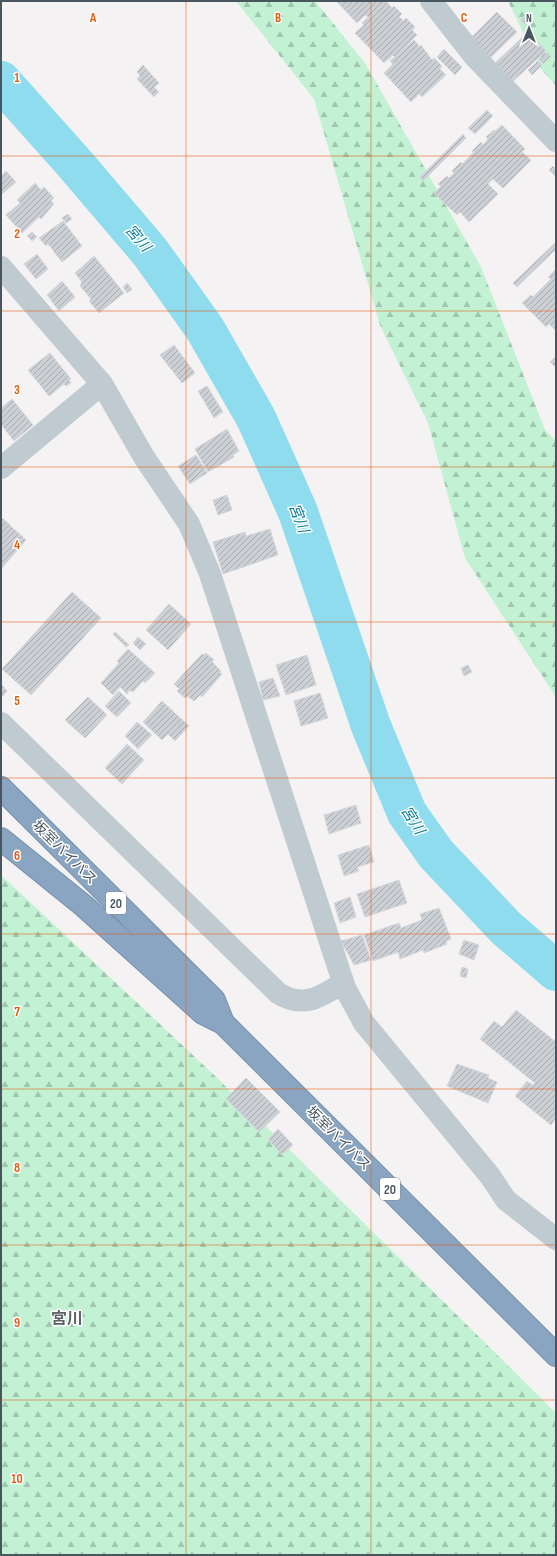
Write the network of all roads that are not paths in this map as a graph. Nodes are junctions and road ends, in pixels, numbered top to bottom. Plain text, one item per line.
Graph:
1 (431, 1) edge
2 (556, 141) edge
3 (1, 267) edge
4 (102, 384) junction
5 (1, 468) edge
6 (1, 723) edge
7 (1, 788) edge
8 (1, 839) edge
9 (343, 983) junction
10 (223, 1022) junction
11 (556, 1239) edge
12 (556, 1356) edge

1 - 2 street
3 - 4 street
4 - 5 street
4 - 9 street
6 - 9 street
7 - 10 highway, 坂室バイパス / 20
8 - 10 highway, 坂室バイパス / 20
9 - 11 street
10 - 12 highway, 坂室バイパス / 20

